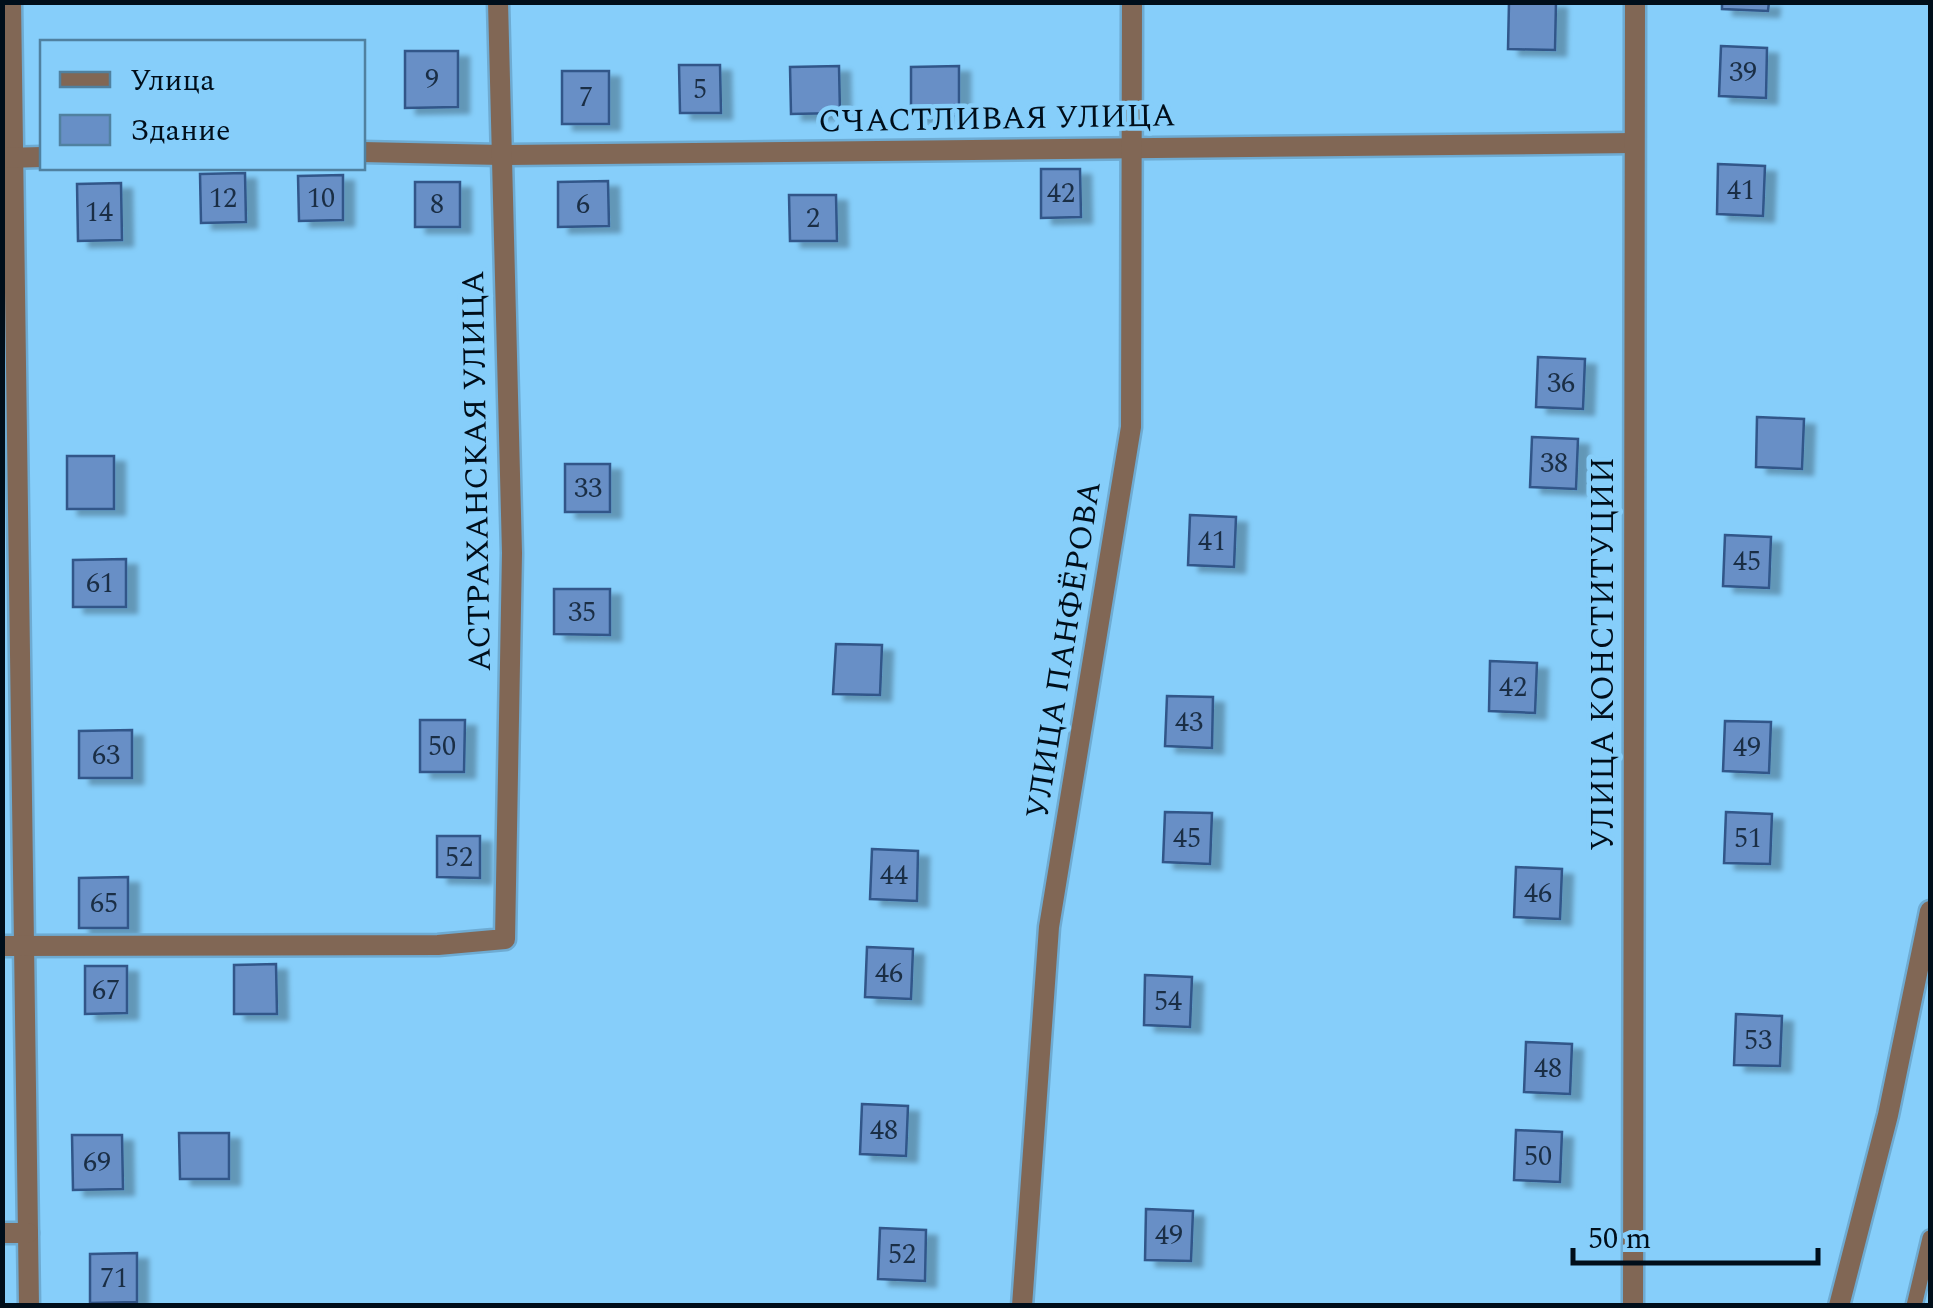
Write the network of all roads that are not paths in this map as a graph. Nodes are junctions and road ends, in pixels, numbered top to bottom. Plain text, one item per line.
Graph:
1 (11, 2) edge
2 (498, 2) edge
3 (1132, 2) edge
4 (1635, 2) edge
5 (1633, 143) junction
6 (1134, 148) junction
7 (365, 152) edge
8 (501, 154) junction
9 (40, 157) edge
10 (8, 158) edge
11 (10, 588) edge
12 (1930, 911) edge
13 (12, 946) edge
14 (28, 1233) junction
15 (2, 1234) edge
16 (1930, 1238) edge
17 (29, 1306) edge
18 (1022, 1306) edge
19 (1633, 1306) edge
20 (1839, 1306) edge
21 (1914, 1306) edge

1 - 10 street
2 - 8 street, АСТРАХАНСКАЯ УЛИЦА
3 - 6 street, УЛИЦА ПАНФЁРОВА
4 - 5 street, УЛИЦА КОНСТИТУЦИИ
5 - 6 street, СЧАСТЛИВАЯ УЛИЦА
5 - 19 street, УЛИЦА КОНСТИТУЦИИ
6 - 8 street, СЧАСТЛИВАЯ УЛИЦА
6 - 18 street, УЛИЦА ПАНФЁРОВА
7 - 8 street, СЧАСТЛИВАЯ УЛИЦА
8 - 13 street, АСТРАХАНСКАЯ УЛИЦА
9 - 10 street
10 - 11 street
11 - 13 street
12 - 20 street
13 - 14 street
14 - 15 street
14 - 17 street
16 - 21 lane

